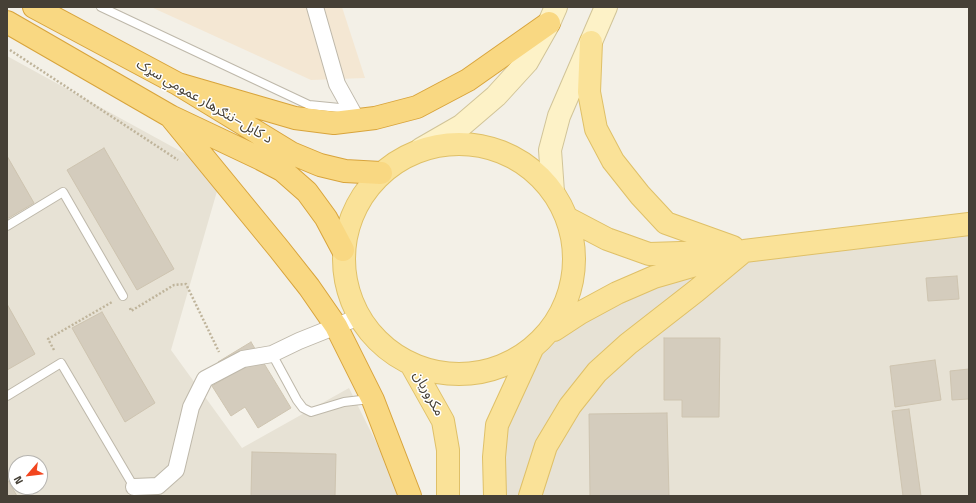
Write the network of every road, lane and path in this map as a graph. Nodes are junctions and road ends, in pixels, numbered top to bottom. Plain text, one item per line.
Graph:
1 (34, 7) edge
2 (101, 7) edge
3 (315, 7) edge
4 (606, 7) edge
5 (553, 15) edge
6 (7, 22) edge
7 (591, 42) junction
8 (8, 49) edge
9 (178, 84) junction
10 (353, 115) junction
11 (170, 116) junction
12 (421, 149) junction
13 (179, 161) dead end
14 (381, 173) junction
15 (553, 192) junction
16 (567, 218) junction
17 (969, 224) edge
18 (7, 226) edge
19 (343, 250) junction
20 (744, 251) junction
21 (123, 296) junction
22 (359, 317) junction
23 (336, 326) junction
24 (539, 342) junction
25 (272, 354) junction
26 (61, 363) junction
27 (411, 364) junction
28 (226, 367) junction
29 (7, 396) edge
30 (374, 400) junction
31 (134, 487) joint
32 (410, 496) edge
33 (448, 496) edge
34 (495, 496) edge
35 (530, 496) edge

1 - 9 highway, د کابل–ننګرهار عمومي سړک
2 - 10 lane
3 - 10 street
4 - 7 main road
5 - 10 highway
5 - 12 main road
6 - 11 highway, د کابل–ننګرهار عمومي سړک
7 - 15 main road
7 - 20 main road
8 - 13 path
9 - 10 highway
9 - 14 highway, د کابل–ننګرهار عمومي سړک
11 - 19 highway, د کابل–ننګرهار عمومي سړک
11 - 23 highway
12 - 14 main road
12 - 15 main road
14 - 19 main road
15 - 16 main road
16 - 20 main road
16 - 24 main road
17 - 20 main road
18 - 21 lane
19 - 22 main road
20 - 24 main road
20 - 35 main road
21 - 26 path
21 - 28 path
22 - 23 street
22 - 27 main road
23 - 25 street
23 - 30 highway
24 - 27 main road
24 - 34 main road
25 - 28 street
25 - 30 lane
26 - 29 lane
26 - 31 lane
27 - 33 main road, مکروریان
28 - 31 street
30 - 32 highway

